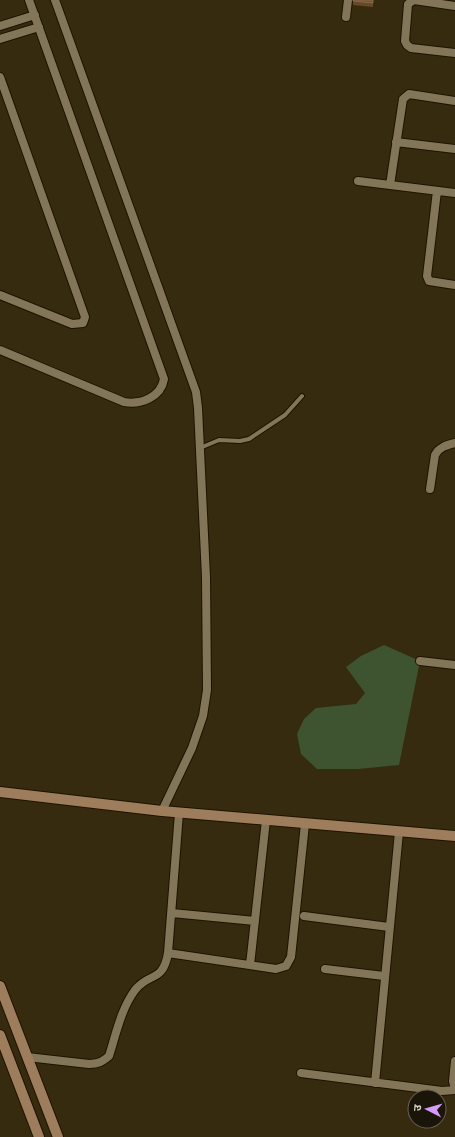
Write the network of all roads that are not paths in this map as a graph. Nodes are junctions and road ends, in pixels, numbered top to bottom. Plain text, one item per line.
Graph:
1 (29, 0) edge
2 (55, 0) edge
3 (348, 0) edge
4 (455, 6) edge
5 (35, 16) junction
6 (346, 17) dead end
7 (0, 26) edge
8 (39, 27) junction
9 (0, 39) edge
10 (455, 53) edge
11 (0, 77) edge
12 (455, 101) edge
13 (396, 142) junction
14 (455, 149) edge
15 (358, 181) dead end
16 (390, 185) junction
17 (437, 191) junction
18 (455, 193) edge
19 (455, 285) edge
20 (0, 295) edge
21 (0, 350) edge
22 (302, 396) dead end
23 (455, 443) edge
24 (200, 448) junction
25 (430, 489) dead end
26 (420, 661) dead end
27 (455, 665) edge
28 (0, 792) edge
29 (162, 811) junction
30 (179, 812) junction
31 (266, 820) junction
32 (305, 824) junction
33 (399, 832) junction
34 (455, 836) edge
35 (172, 912) junction
36 (304, 916) dead end
37 (255, 922) junction
38 (389, 927) junction
39 (168, 953) junction
40 (250, 965) junction
41 (325, 969) dead end
42 (384, 976) junction
43 (0, 986) edge
44 (0, 1035) edge
45 (27, 1057) junction
46 (455, 1061) edge
47 (301, 1073) dead end
48 (375, 1083) junction
49 (455, 1089) edge
50 (39, 1137) edge
51 (58, 1137) edge

1 - 5 street
2 - 24 street
3 - 6 street
4 - 10 street
5 - 7 street
5 - 8 street
8 - 9 street
8 - 21 street
11 - 20 street
12 - 13 street
13 - 14 street
13 - 16 street
15 - 16 street
16 - 17 street
17 - 18 street
17 - 19 street
22 - 24 lane
23 - 25 street
24 - 29 street
26 - 27 street
28 - 29 street
29 - 30 street
30 - 31 street
30 - 35 street
31 - 32 street
31 - 37 street
32 - 33 street
32 - 40 street
33 - 34 street
33 - 38 street
35 - 37 street
35 - 39 street
36 - 38 street
37 - 40 street
38 - 42 street
39 - 40 street
39 - 45 street
41 - 42 street
42 - 48 street
43 - 45 street
44 - 50 street
45 - 51 street
46 - 49 street
47 - 48 street
48 - 49 street

